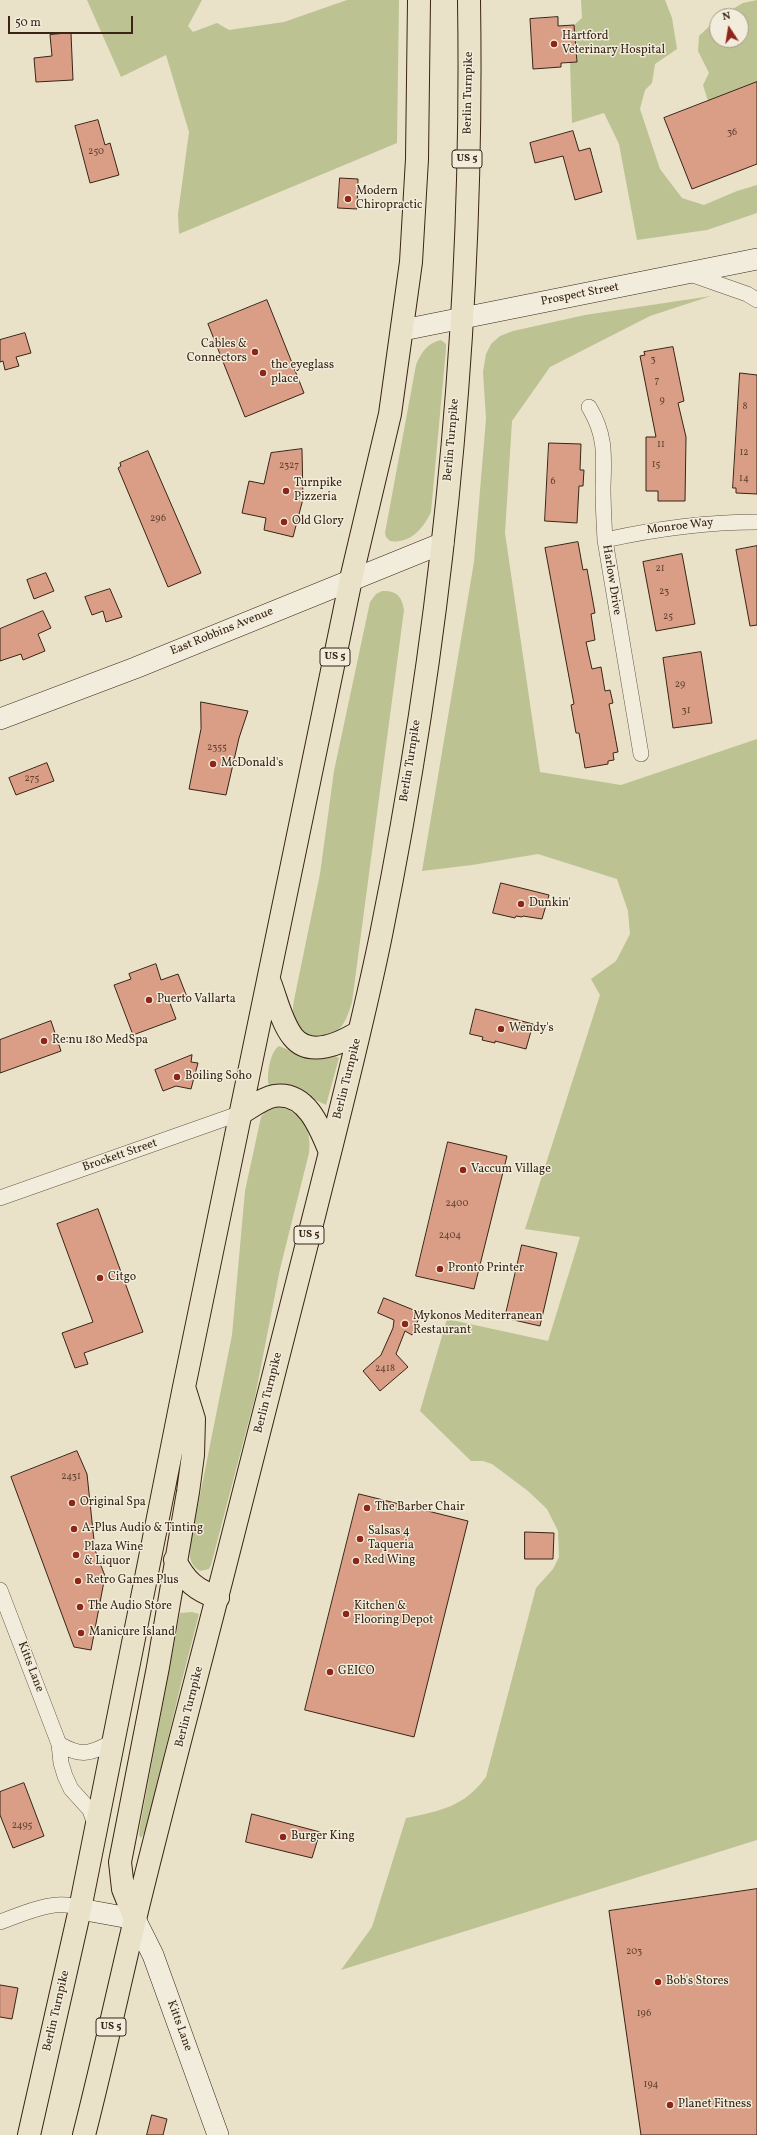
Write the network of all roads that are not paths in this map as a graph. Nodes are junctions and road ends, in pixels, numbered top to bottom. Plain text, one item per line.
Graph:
1 (419, 0) edge
2 (469, 0) edge
3 (757, 258) edge
4 (686, 273) junction
5 (757, 300) edge
6 (460, 319) junction
7 (403, 330) junction
8 (589, 407) dead end
9 (757, 522) edge
10 (605, 540) junction
11 (443, 543) junction
12 (351, 579) junction
13 (0, 719) edge
14 (641, 754) dead end
15 (269, 980) junction
16 (359, 1032) junction
17 (241, 1113) junction
18 (330, 1152) junction
19 (0, 1198) edge
20 (184, 1387) junction
21 (175, 1560) junction
22 (0, 1590) edge
23 (218, 1598) junction
24 (112, 1742) junction
25 (59, 1744) junction
26 (96, 1828) junction
27 (80, 1909) junction
28 (135, 1919) junction
29 (0, 1922) edge
30 (29, 2135) edge
31 (84, 2135) edge
32 (218, 2135) edge

1 - 7 highway, Berlin Turnpike / US 5
2 - 6 highway, Berlin Turnpike / US 5
3 - 4 main road, Prospect Street
4 - 5 street
4 - 6 main road, Prospect Street
6 - 7 main road, Prospect Street
6 - 11 highway, Berlin Turnpike / US 5
7 - 12 highway, Berlin Turnpike / US 5
8 - 10 street, Harlow Drive
9 - 10 street, Monroe Way
10 - 14 street, Harlow Drive
11 - 12 main road, East Robbins Avenue
11 - 16 highway, Berlin Turnpike / US 5
12 - 13 main road, East Robbins Avenue
12 - 15 highway, Berlin Turnpike / US 5
15 - 16 highway
15 - 17 highway, Berlin Turnpike / US 5
16 - 18 highway, Berlin Turnpike / US 5
17 - 18 highway
17 - 19 street, Brockett Street
17 - 20 highway, Berlin Turnpike / US 5
18 - 23 highway, Berlin Turnpike / US 5
20 - 21 highway
20 - 24 highway, Berlin Turnpike / US 5
21 - 23 highway
21 - 28 highway
22 - 25 street, Kitts Lane
23 - 28 highway, Berlin Turnpike / US 5
24 - 25 street
24 - 26 highway, Berlin Turnpike / US 5
25 - 26 street, Kitts Lane
26 - 27 highway, Berlin Turnpike / US 5
27 - 28 main road
27 - 29 street
27 - 30 highway, Berlin Turnpike / US 5
28 - 31 highway, Berlin Turnpike / US 5
28 - 32 main road, Kitts Lane

